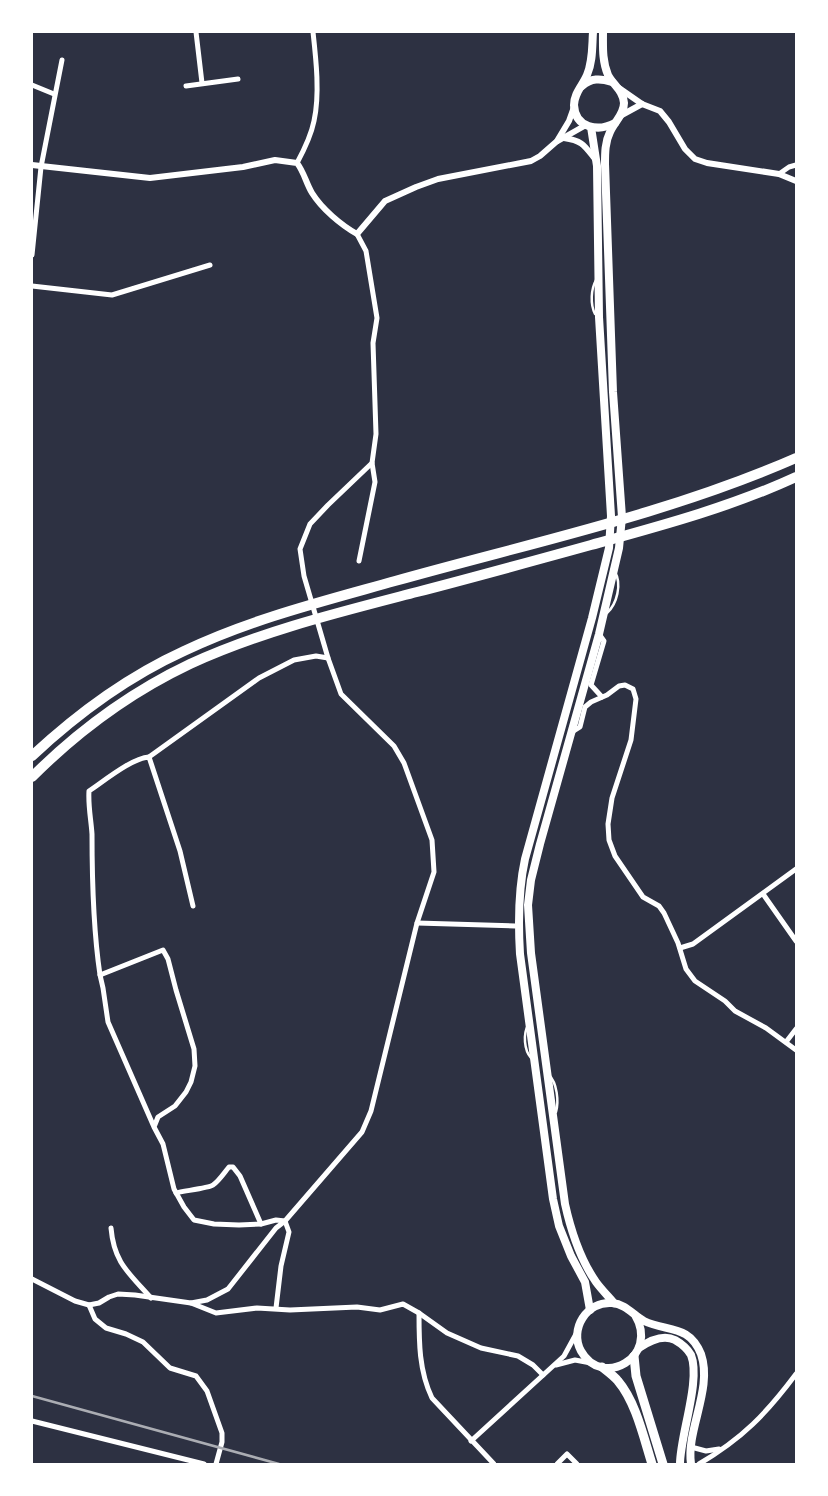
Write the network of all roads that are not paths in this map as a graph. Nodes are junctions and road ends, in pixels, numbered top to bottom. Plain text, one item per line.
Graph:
1 (196, 32) edge
2 (313, 32) edge
3 (593, 32) edge
4 (603, 32) edge
5 (62, 60) dead end
6 (238, 79) dead end
7 (202, 83) junction
8 (613, 83) junction
9 (32, 85) edge
10 (186, 86) dead end
11 (580, 88) junction
12 (54, 94) junction
13 (642, 104) junction
14 (574, 106) junction
15 (618, 119) junction
16 (589, 126) junction
17 (564, 138) junction
18 (556, 142) junction
19 (596, 160) junction
20 (297, 163) junction
21 (32, 165) edge
22 (796, 165) edge
23 (41, 167) junction
24 (779, 174) junction
25 (796, 181) edge
26 (357, 234) junction
27 (32, 241) edge
28 (32, 256) edge
29 (210, 265) dead end
30 (32, 286) edge
31 (796, 458) edge
32 (372, 463) junction
33 (796, 477) edge
34 (359, 561) dead end
35 (599, 634) junction
36 (328, 657) junction
37 (602, 697) junction
38 (571, 733) junction
39 (32, 756) edge
40 (149, 757) junction
41 (32, 777) edge
42 (796, 869) edge
43 (763, 894) junction
44 (193, 906) dead end
45 (417, 923) junction
46 (514, 926) dead end
47 (796, 941) edge
48 (680, 948) junction
49 (100, 975) junction
50 (796, 1029) edge
51 (786, 1042) junction
52 (796, 1049) edge
53 (154, 1127) junction
54 (176, 1193) junction
55 (285, 1222) junction
56 (261, 1224) junction
57 (111, 1228) dead end
58 (32, 1279) edge
59 (151, 1298) junction
60 (191, 1303) junction
61 (614, 1303) junction
62 (89, 1305) junction
63 (276, 1308) junction
64 (590, 1310) junction
65 (419, 1312) junction
66 (635, 1315) junction
67 (577, 1331) junction
68 (637, 1352) junction
69 (597, 1365) junction
70 (553, 1366) junction
71 (796, 1374) edge
72 (544, 1375) junction
73 (32, 1421) edge
74 (471, 1441) junction
75 (726, 1447) junction
76 (690, 1451) junction
77 (680, 1461) edge
78 (204, 1465) edge
79 (216, 1465) edge
80 (494, 1465) edge
81 (557, 1465) edge
82 (577, 1465) edge
83 (652, 1465) edge
84 (663, 1465) edge
85 (691, 1465) edge
86 (699, 1465) edge

1 - 7 street
2 - 20 street
3 - 11 main road
4 - 8 main road
5 - 12 street
6 - 7 street
7 - 10 street
8 - 11 main road
8 - 13 street
8 - 15 main road
9 - 12 street
11 - 14 main road
12 - 23 street
13 - 15 street
13 - 24 street
14 - 16 main road
14 - 18 street
15 - 16 main road
15 - 35 main road
16 - 17 street
16 - 19 main road
17 - 18 street
17 - 19 street
18 - 26 street
19 - 64 main road
20 - 23 street
20 - 26 street
21 - 23 street
22 - 24 street
23 - 27 street
24 - 25 street
26 - 32 street
27 - 28 street
29 - 30 street
31 - 39 highway
32 - 34 street
32 - 36 street
33 - 41 highway
35 - 37 street
35 - 38 main road
36 - 40 street
36 - 45 street
37 - 38 street
37 - 48 street
38 - 61 main road
40 - 44 street
40 - 49 street
42 - 43 street
43 - 47 street
43 - 48 street
45 - 46 street
45 - 55 street
48 - 51 street
49 - 53 street
49 - 53 street
50 - 51 street
51 - 52 street
53 - 54 street
54 - 56 street
54 - 56 street
55 - 56 street
55 - 60 street
55 - 63 street
57 - 59 street
58 - 62 street
59 - 60 street
59 - 62 street
60 - 63 street
61 - 64 main road
61 - 66 main road
62 - 79 street
63 - 65 street
64 - 67 main road
65 - 72 street
65 - 74 street
66 - 68 main road
66 - 76 main road
67 - 69 main road
67 - 70 street
68 - 69 main road
68 - 77 main road
68 - 84 highway
69 - 70 street
69 - 83 highway
70 - 72 street
71 - 75 street
72 - 74 street
73 - 78 street
74 - 80 street
75 - 76 street
75 - 86 street
76 - 77 main road
76 - 85 main road
81 - 82 street

